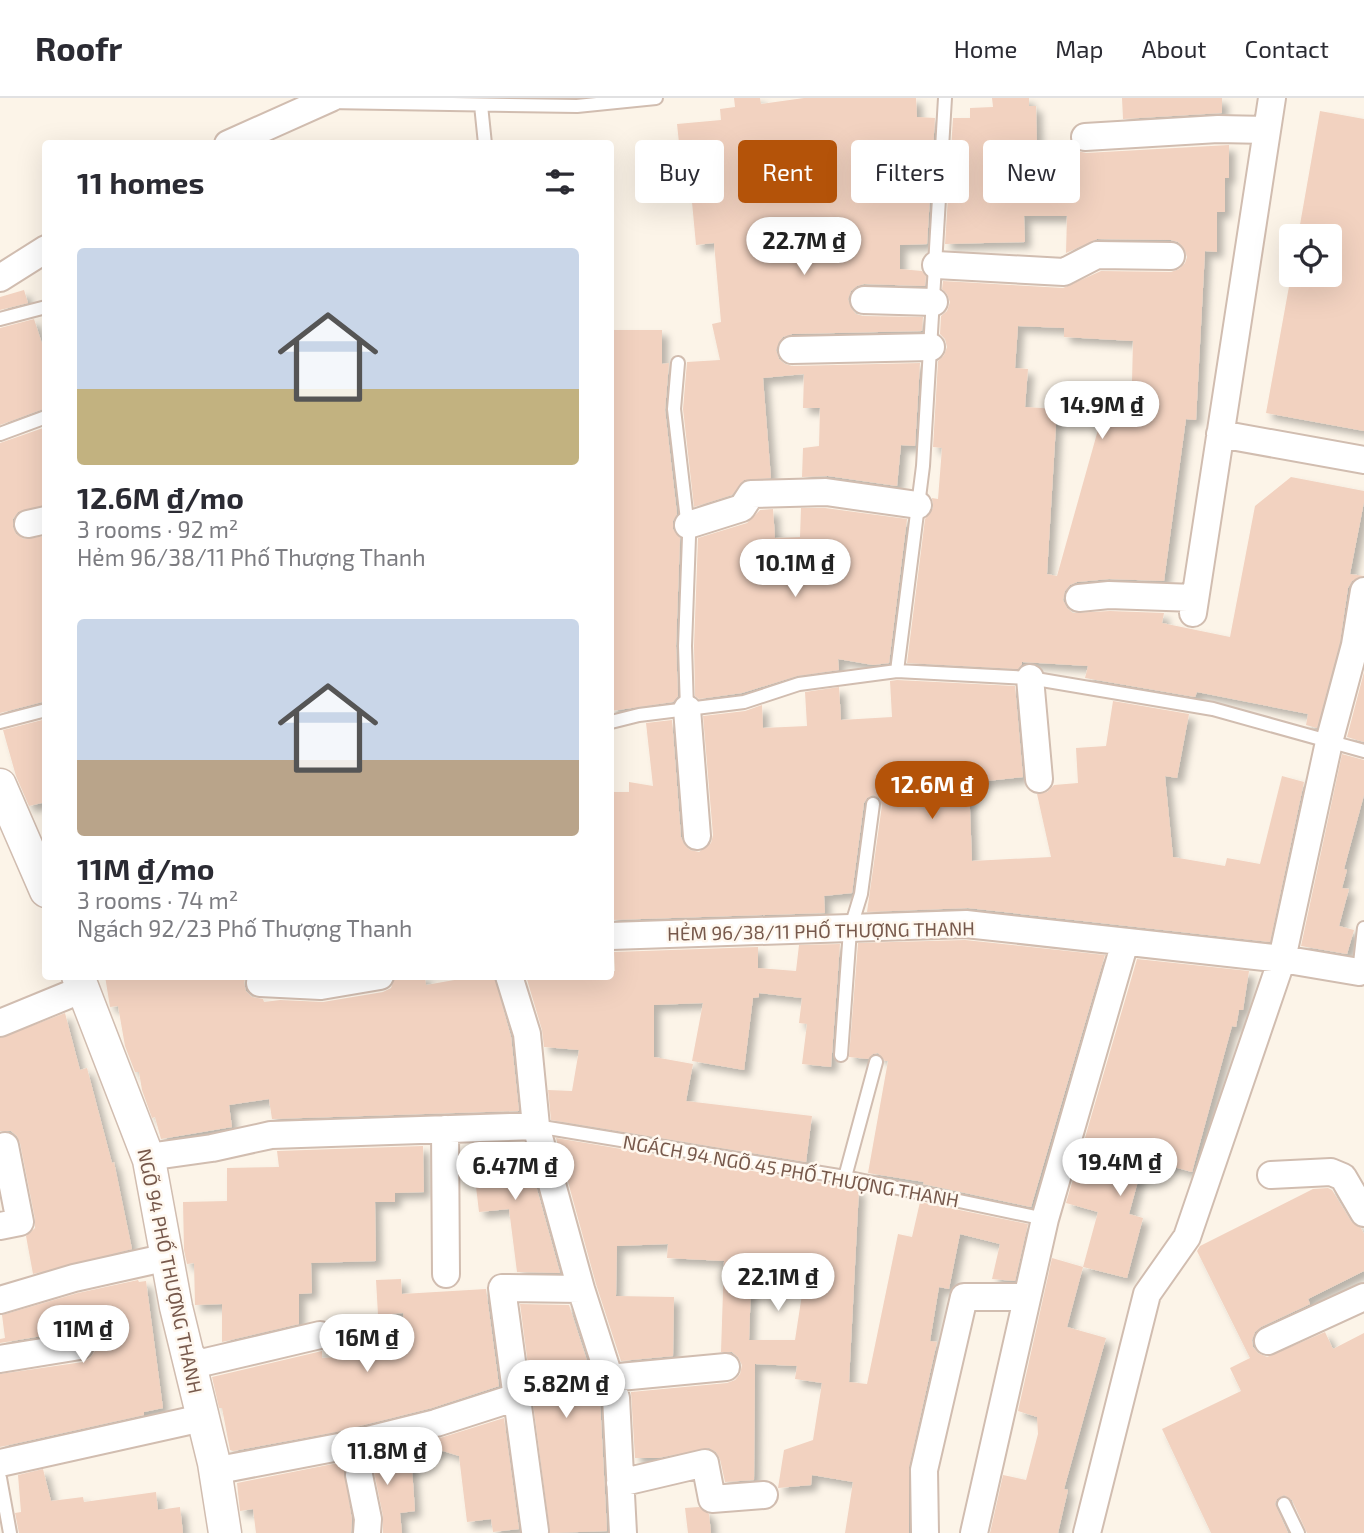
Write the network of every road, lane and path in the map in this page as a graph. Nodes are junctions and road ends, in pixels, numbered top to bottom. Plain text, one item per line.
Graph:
1 (656, 98) edge
2 (945, 98) edge
3 (1272, 98) edge
4 (326, 100) edge
5 (481, 105) junction
6 (1267, 130) junction
7 (1085, 137) dead end
8 (243, 140) edge
9 (485, 140) edge
10 (42, 252) edge
11 (1171, 256) dead end
12 (936, 265) junction
13 (0, 278) edge
14 (864, 300) dead end
15 (934, 302) junction
16 (42, 308) edge
17 (0, 319) edge
18 (931, 347) junction
19 (792, 350) dead end
20 (678, 363) dead end
21 (42, 418) edge
22 (0, 434) edge
23 (1220, 434) junction
24 (1364, 460) edge
25 (918, 505) junction
26 (688, 525) junction
27 (1364, 591) edge
28 (1079, 598) dead end
29 (897, 671) junction
30 (1030, 678) junction
31 (687, 709) junction
32 (42, 711) edge
33 (614, 721) edge
34 (0, 722) edge
35 (1329, 742) junction
36 (1364, 751) edge
37 (1039, 779) dead end
38 (0, 785) edge
39 (873, 804) dead end
40 (697, 836) dead end
41 (42, 880) edge
42 (1364, 929) edge
43 (850, 930) junction
44 (614, 936) edge
45 (1125, 942) junction
46 (1283, 959) junction
47 (1362, 977) edge
48 (356, 980) edge
49 (510, 980) edge
50 (81, 983) edge
51 (261, 983) dead end
52 (0, 1023) edge
53 (841, 1055) dead end
54 (876, 1062) dead end
55 (536, 1126) junction
56 (445, 1129) junction
57 (5, 1146) dead end
58 (149, 1160) junction
59 (1271, 1175) dead end
60 (845, 1177) junction
61 (1364, 1213) edge
62 (1045, 1219) junction
63 (0, 1226) edge
64 (168, 1257) junction
65 (446, 1274) dead end
66 (581, 1289) junction
67 (1026, 1297) junction
68 (1364, 1297) edge
69 (0, 1300) edge
70 (320, 1335) dead end
71 (1268, 1341) dead end
72 (80, 1346) dead end
73 (186, 1352) junction
74 (0, 1359) edge
75 (726, 1367) dead end
76 (609, 1378) junction
77 (517, 1397) junction
78 (202, 1418) junction
79 (0, 1463) edge
80 (214, 1463) junction
81 (359, 1475) dead end
82 (0, 1478) edge
83 (620, 1483) junction
84 (764, 1495) dead end
85 (1283, 1504) dead end
86 (535, 1531) dead end
87 (10, 1533) edge
88 (225, 1533) edge
89 (367, 1533) edge
90 (624, 1533) edge
91 (925, 1533) edge
92 (974, 1533) edge
93 (1087, 1533) edge
94 (1298, 1533) edge

1 - 5 lane
2 - 12 lane
3 - 6 street
4 - 5 lane
4 - 8 street
5 - 9 lane
6 - 7 street
6 - 23 street
10 - 13 street
11 - 12 street
12 - 15 lane
14 - 15 street
15 - 18 lane
16 - 17 lane
18 - 19 street
18 - 25 lane
20 - 26 lane
21 - 22 lane
23 - 24 street
23 - 28 street
25 - 26 street
25 - 29 lane
26 - 31 lane
27 - 35 street
29 - 30 lane
29 - 31 lane
30 - 35 lane
30 - 37 street
31 - 33 lane
31 - 40 street
32 - 34 lane
35 - 36 lane
35 - 46 street
38 - 41 street
39 - 43 lane
42 - 47 lane
43 - 44 street, HẺM 96/38/11 PHỐ THƯỢNG THANH
43 - 45 street, HẺM 96/38/11 PHỐ THƯỢNG THANH
43 - 53 lane
45 - 46 street, HẺM 96/38/11 PHỐ THƯỢNG THANH
45 - 62 street
46 - 47 street, HẺM 96/38/11 PHỐ THƯỢNG THANH
46 - 93 street
48 - 51 street
49 - 55 street
50 - 52 street
50 - 58 street, NGÕ 94 PHỐ THƯỢNG THANH
54 - 60 lane
55 - 56 street
55 - 60 lane, NGÁCH 94 NGÕ 45 PHỐ THƯỢNG THANH
55 - 66 street
56 - 58 street
56 - 65 street
57 - 63 street
58 - 64 street, NGÕ 94 PHỐ THƯỢNG THANH
59 - 61 street
60 - 62 lane, NGÁCH 94 NGÕ 45 PHỐ THƯỢNG THANH
62 - 67 street
64 - 69 street
64 - 73 street, NGÕ 94 PHỐ THƯỢNG THANH
66 - 76 street
66 - 77 street
67 - 91 street
67 - 92 street
68 - 71 street
70 - 73 street
72 - 74 street
73 - 78 street, NGÕ 94 PHỐ THƯỢNG THANH
75 - 76 street
76 - 83 street
77 - 80 street
77 - 86 street
78 - 79 street
78 - 80 street, NGÕ 94 PHỐ THƯỢNG THANH
80 - 88 street, NGÕ 94 PHỐ THƯỢNG THANH
81 - 89 street
82 - 87 lane
83 - 84 street
83 - 90 street
85 - 94 lane

